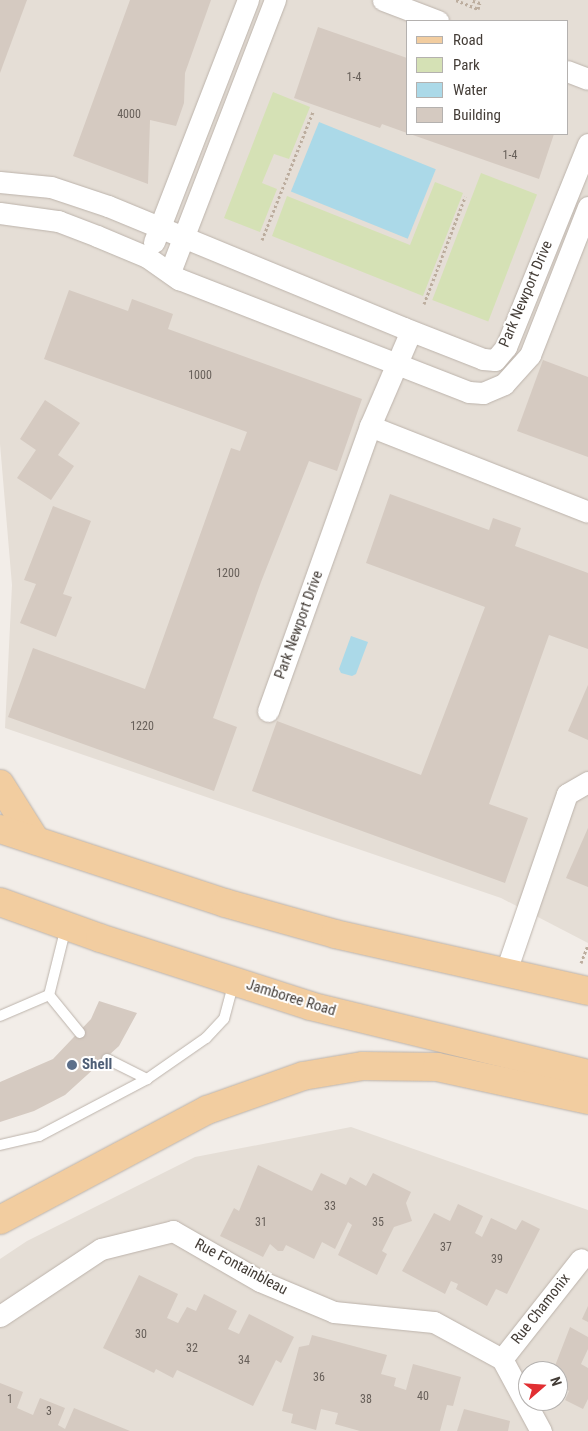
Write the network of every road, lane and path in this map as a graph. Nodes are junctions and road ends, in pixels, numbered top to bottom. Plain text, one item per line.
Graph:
1 (248, 0) edge
2 (275, 0) edge
3 (383, 0) edge
4 (456, 0) edge
5 (470, 0) edge
6 (435, 20) edge
7 (568, 71) edge
8 (588, 79) edge
9 (312, 112) dead end
10 (588, 144) edge
11 (0, 182) edge
12 (465, 196) dead end
13 (588, 207) edge
14 (0, 213) edge
15 (159, 228) junction
16 (184, 239) junction
17 (262, 240) dead end
18 (148, 257) junction
19 (170, 272) junction
20 (424, 304) dead end
21 (411, 331) junction
22 (495, 360) junction
23 (397, 364) junction
24 (504, 384) junction
25 (370, 426) junction
26 (588, 512) edge
27 (268, 710) dead end
28 (588, 782) edge
29 (0, 784) edge
30 (0, 829) edge
31 (36, 841) junction
32 (0, 902) edge
33 (66, 927) junction
34 (506, 971) junction
35 (235, 980) junction
36 (588, 991) edge
37 (49, 995) junction
38 (0, 1016) edge
39 (80, 1033) dead end
40 (107, 1059) dead end
41 (588, 1074) edge
42 (147, 1080) junction
43 (588, 1100) edge
44 (0, 1145) edge
45 (0, 1220) edge
46 (581, 1260) dead end
47 (0, 1316) edge
48 (502, 1359) junction
49 (541, 1431) edge

1 - 15 street
2 - 16 street
3 - 6 street
4 - 5 path
7 - 8 street
9 - 17 path
10 - 22 street, Park Newport Drive
11 - 15 street, Park Newport Drive
12 - 20 path
13 - 24 street, Park Newport Drive
14 - 18 street, Park Newport Drive
15 - 16 street, Park Newport Drive
15 - 18 street
16 - 19 street
16 - 21 street, Park Newport Drive
18 - 19 street, Park Newport Drive
19 - 23 street, Park Newport Drive
21 - 22 street, Park Newport Drive
21 - 23 street, Park Newport Drive
22 - 24 street
23 - 24 street, Park Newport Drive
23 - 25 street, Park Newport Drive
25 - 26 street
25 - 27 street, Park Newport Drive
28 - 34 street
29 - 31 main road
30 - 31 main road
31 - 34 main road
32 - 33 main road, Jamboree Road
33 - 35 main road, Jamboree Road
33 - 37 lane
34 - 36 main road
35 - 41 main road, Jamboree Road
35 - 42 lane
37 - 38 lane
37 - 39 lane
40 - 42 lane
42 - 44 lane
43 - 45 main road
46 - 48 street, Rue Chamonix
47 - 48 street, Rue Fontainbleau
48 - 49 street

